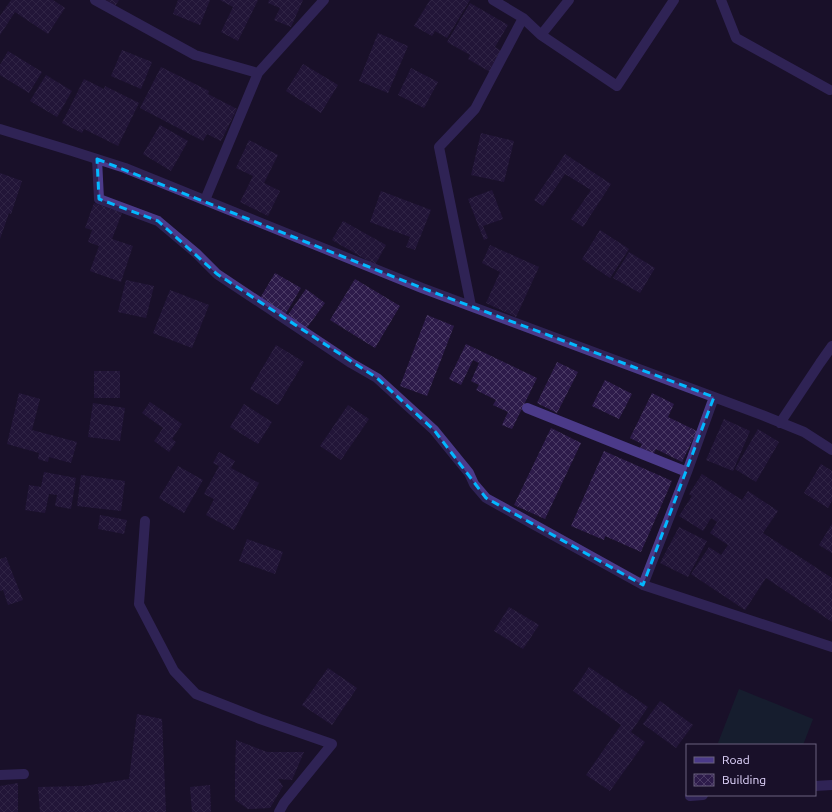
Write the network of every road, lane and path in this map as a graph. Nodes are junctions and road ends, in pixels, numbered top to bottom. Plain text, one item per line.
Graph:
1 (94, 0) edge
2 (324, 0) edge
3 (493, 0) edge
4 (569, 0) edge
5 (674, 0) edge
6 (720, 0) edge
7 (523, 18) junction
8 (540, 35) junction
9 (258, 72) junction
10 (830, 90) dead end
11 (0, 129) edge
12 (97, 159) junction
13 (205, 200) junction
14 (471, 306) junction
15 (832, 346) edge
16 (714, 397) junction
17 (527, 408) dead end
18 (780, 423) junction
19 (832, 450) edge
20 (687, 472) junction
21 (145, 521) dead end
22 (644, 585) junction
23 (832, 647) edge
24 (24, 774) dead end
25 (0, 775) edge
26 (832, 785) edge
27 (816, 786) edge
28 (279, 812) edge

1 - 9 street
2 - 9 street
3 - 7 street
4 - 8 street
5 - 8 street
6 - 10 street
7 - 8 street
7 - 14 street
9 - 13 street
11 - 12 street
12 - 13 street
12 - 22 street
13 - 14 street
14 - 16 street
15 - 18 street
16 - 18 street
16 - 20 street
17 - 20 street
18 - 19 street
20 - 22 street
21 - 28 street
22 - 23 street
24 - 25 street
26 - 27 street

